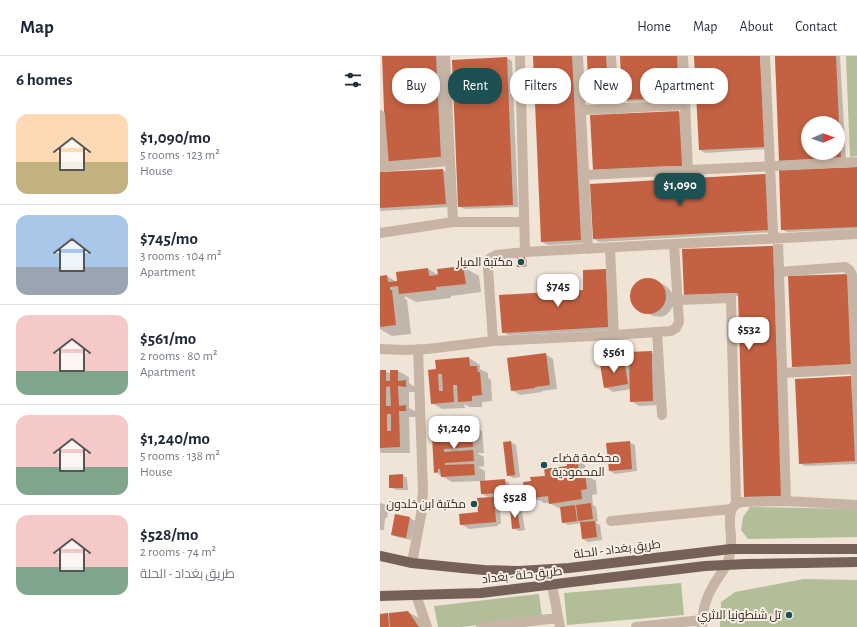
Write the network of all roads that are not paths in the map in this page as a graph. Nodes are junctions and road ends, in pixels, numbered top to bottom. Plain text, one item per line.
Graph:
1 (445, 56) edge
2 (520, 56) edge
3 (578, 56) edge
4 (611, 56) edge
5 (683, 56) edge
6 (765, 56) edge
7 (685, 105) junction
8 (614, 109) junction
9 (581, 110) junction
10 (380, 114) edge
11 (450, 161) junction
12 (857, 162) edge
13 (382, 166) edge
14 (770, 166) junction
15 (688, 170) junction
16 (584, 175) junction
17 (452, 222) junction
18 (524, 222) junction
19 (380, 233) edge
20 (857, 234) edge
21 (778, 239) junction
22 (674, 244) junction
23 (610, 248) junction
24 (588, 249) junction
25 (526, 252) junction
26 (779, 272) junction
27 (678, 300) junction
28 (656, 332) junction
29 (614, 335) junction
30 (493, 341) junction
31 (380, 349) edge
32 (418, 349) junction
33 (856, 369) edge
34 (782, 373) junction
35 (857, 396) edge
36 (662, 415) dead end
37 (786, 501) junction
38 (857, 505) edge
39 (734, 506) junction
40 (612, 521) dead end
41 (731, 549) junction
42 (857, 549) edge
43 (380, 556) edge
44 (857, 562) edge
45 (412, 563) junction
46 (727, 565) junction
47 (552, 585) junction
48 (416, 595) junction
49 (380, 596) edge
50 (559, 624) edge
51 (702, 624) edge
52 (427, 627) edge
53 (481, 627) edge
54 (636, 627) edge

1 - 11 street
2 - 18 street
3 - 9 street
4 - 8 street
5 - 7 street
6 - 14 street
7 - 8 street
7 - 15 street
8 - 9 street
9 - 16 street
10 - 13 street
11 - 13 street
11 - 17 street
12 - 14 street
14 - 15 street
14 - 21 street
15 - 16 street
16 - 24 street
17 - 18 street
17 - 19 street
18 - 25 street
20 - 21 street
21 - 22 street
21 - 26 street
22 - 23 street
22 - 27 street
23 - 24 street
23 - 29 street
24 - 25 street
25 - 30 street
26 - 33 street
26 - 34 street
27 - 28 street
27 - 39 street
28 - 29 street
28 - 36 street
29 - 30 street
30 - 32 street
31 - 32 street
32 - 45 street
33 - 34 street
33 - 35 street
34 - 37 street
37 - 38 street
37 - 39 street
39 - 40 street
39 - 41 street
41 - 42 main road, طريق بغداد - الحلة
41 - 45 main road, طريق بغداد - الحلة
41 - 46 street
43 - 45 main road, طريق بغداد - الحلة
44 - 46 main road, طريق حلة - بغداد
46 - 47 main road, طريق حلة - بغداد
46 - 51 street
47 - 48 main road, طريق حلة - بغداد
47 - 50 street
48 - 49 main road, طريق حلة - بغداد
48 - 52 street
50 - 53 street
51 - 54 street

